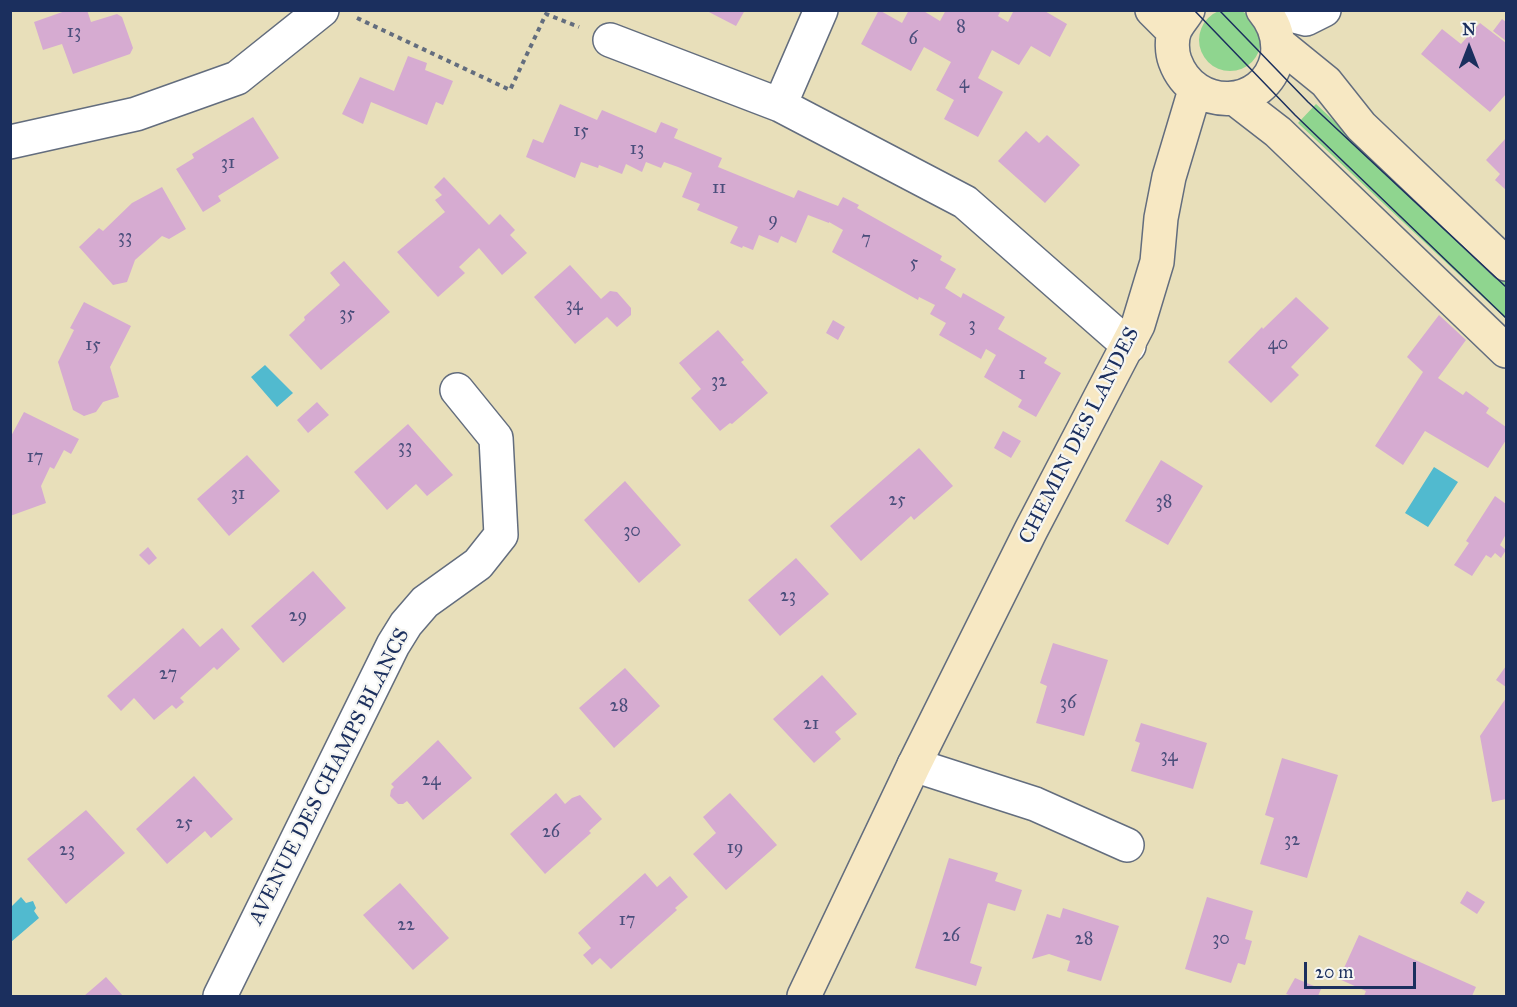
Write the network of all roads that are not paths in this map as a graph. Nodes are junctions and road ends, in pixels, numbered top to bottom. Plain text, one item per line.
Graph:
1 (821, 10) edge
2 (1263, 10) edge
3 (1272, 10) edge
4 (1323, 10) edge
5 (338, 13) edge
6 (1171, 18) edge
7 (610, 40) road end
8 (1278, 43) junction
9 (1195, 90) junction
10 (1234, 99) junction
11 (780, 105) junction
12 (10, 142) edge
13 (1506, 264) edge
14 (1129, 346) junction
15 (1506, 351) edge
16 (457, 390) dead end
17 (914, 765) junction
18 (1127, 845) dead end
19 (220, 996) edge
20 (804, 996) edge

1 - 11 street
2 - 8 street
3 - 4 street
5 - 12 street
6 - 9 street
7 - 11 street
8 - 10 street
8 - 13 street
9 - 10 street
9 - 14 street, CHEMIN DES LANDES
10 - 15 street
11 - 14 street
14 - 17 street, CHEMIN DES LANDES
16 - 19 street, AVENUE DES CHAMPS BLANCS
17 - 18 street
17 - 20 street, CHEMIN DES LANDES

